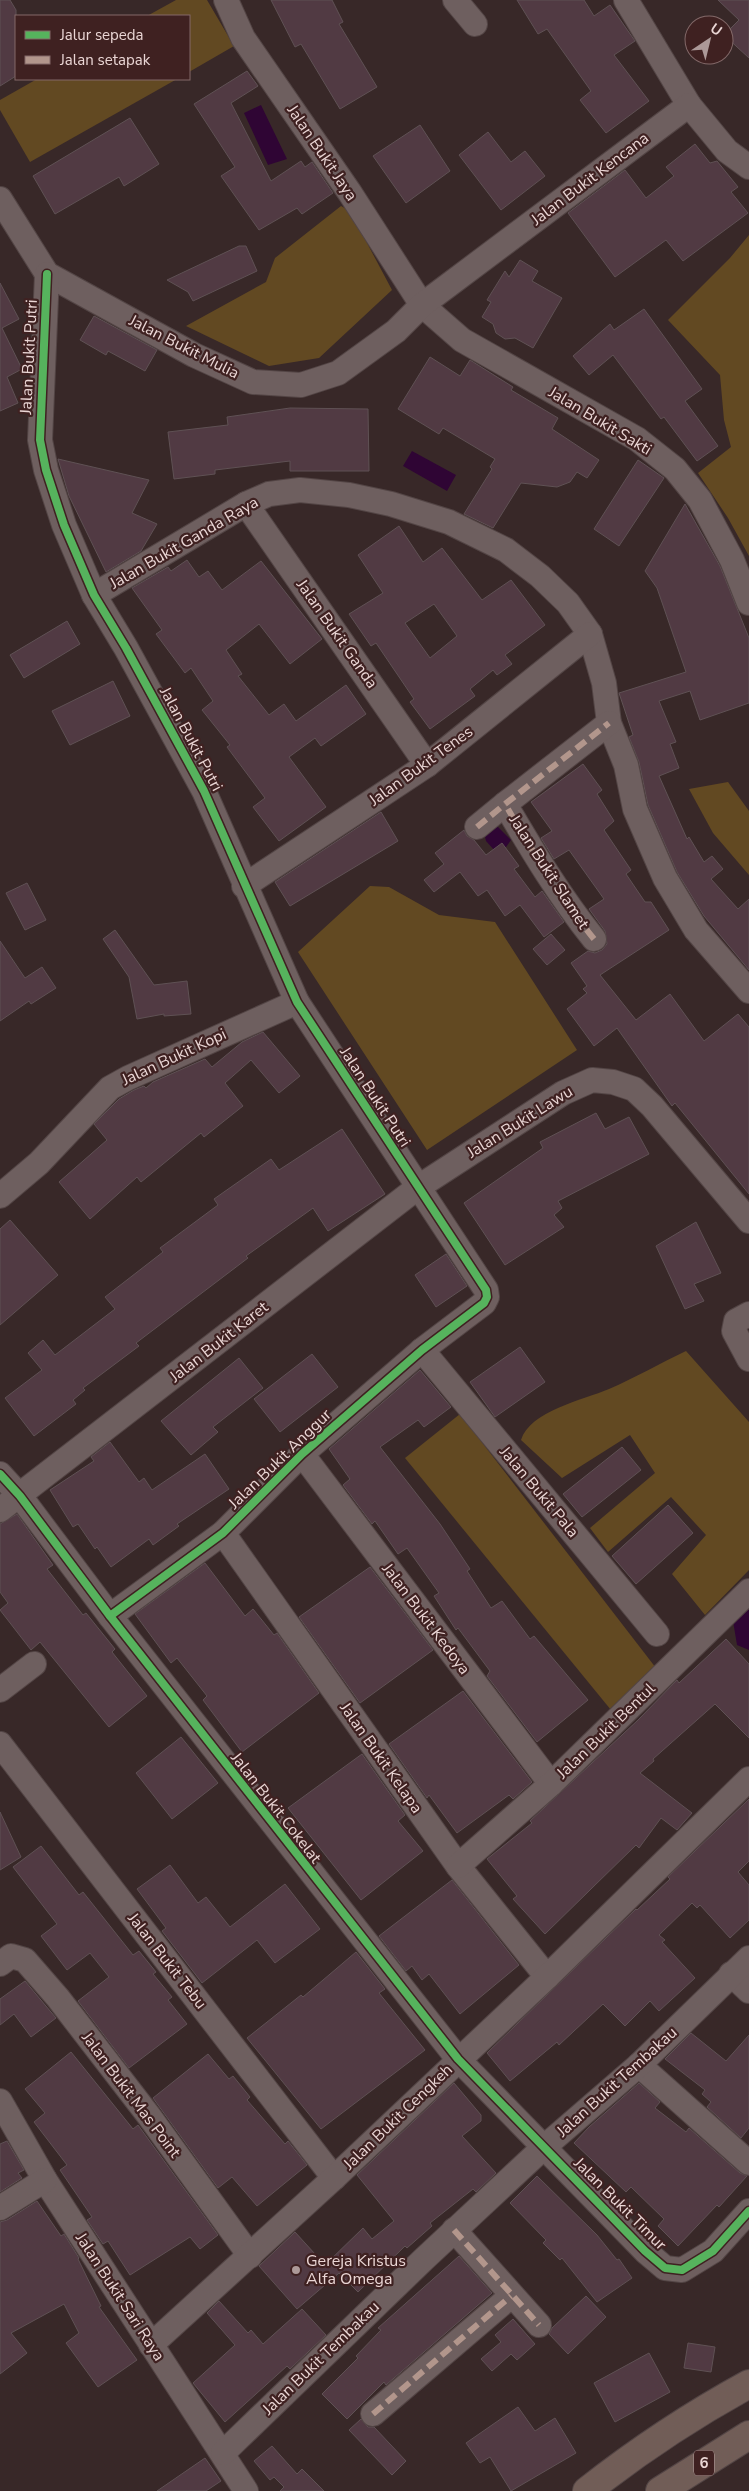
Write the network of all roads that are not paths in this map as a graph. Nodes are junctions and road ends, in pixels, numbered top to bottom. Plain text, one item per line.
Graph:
1 (226, 0) edge
2 (455, 0) edge
3 (626, 0) edge
4 (475, 24) dead end
5 (689, 105) junction
6 (749, 167) edge
7 (0, 199) edge
8 (47, 274) junction
9 (422, 305) junction
10 (246, 504) junction
11 (94, 595) junction
12 (749, 603) edge
13 (590, 634) junction
14 (609, 723) junction
15 (427, 765) junction
16 (505, 804) junction
17 (477, 827) dead end
18 (244, 886) junction
19 (594, 939) dead end
20 (749, 991) edge
21 (297, 1002) junction
22 (417, 1188) junction
23 (0, 1196) edge
24 (749, 1221) edge
25 (487, 1297) joint
26 (749, 1314) edge
27 (422, 1350) junction
28 (749, 1359) edge
29 (302, 1454) junction
30 (0, 1474) edge
31 (20, 1496) junction
32 (0, 1510) edge
33 (223, 1534) junction
34 (749, 1591) edge
35 (110, 1616) junction
36 (657, 1634) dead end
37 (34, 1664) dead end
38 (0, 1690) edge
39 (0, 1744) edge
40 (749, 1779) edge
41 (551, 1784) junction
42 (458, 1866) junction
43 (749, 1958) edge
44 (0, 1964) edge
45 (731, 1974) junction
46 (547, 1977) junction
47 (749, 1991) edge
48 (458, 2059) junction
49 (639, 2065) junction
50 (0, 2101) edge
51 (543, 2148) junction
52 (749, 2163) edge
53 (334, 2178) junction
54 (45, 2180) junction
55 (0, 2208) edge
56 (749, 2211) edge
57 (454, 2230) junction
58 (250, 2256) junction
59 (512, 2296) junction
60 (539, 2325) dead end
61 (151, 2345) junction
62 (749, 2384) edge
63 (373, 2414) dead end
64 (749, 2435) edge
65 (223, 2453) junction
66 (246, 2491) edge
67 (586, 2491) edge
68 (660, 2491) edge

1 - 9 street, Jalan Bukit Jaya
2 - 4 street
3 - 5 street
5 - 6 street
5 - 9 street, Jalan Bukit Kencana
7 - 8 street, Jalan Bukit Mulia
8 - 9 street, Jalan Bukit Mulia
8 - 11 street, Jalan Bukit Putri
9 - 12 street, Jalan Bukit Sakti
10 - 11 street, Jalan Bukit Ganda Raya
10 - 13 street, Jalan Bukit Ganda Raya
10 - 15 street, Jalan Bukit Ganda
11 - 18 street, Jalan Bukit Putri
13 - 14 street, Jalan Bukit Ganda Raya
13 - 15 street, Jalan Bukit Tenes
14 - 16 street, Jalan Bukit Slamet
14 - 20 street, Jalan Bukit Ganda Raya
15 - 18 street, Jalan Bukit Tenes
16 - 17 street, Jalan Bukit Slamet
16 - 19 street, Jalan Bukit Slamet
18 - 21 street, Jalan Bukit Putri
21 - 22 street, Jalan Bukit Putri
21 - 23 street, Jalan Bukit Kopi
22 - 24 street, Jalan Bukit Lawu
22 - 25 street, Jalan Bukit Putri
22 - 31 street, Jalan Bukit Karet
25 - 27 street, Jalan Bukit Anggur
26 - 28 street
27 - 29 street, Jalan Bukit Anggur
27 - 36 street, Jalan Bukit Pala
29 - 33 street, Jalan Bukit Anggur
29 - 41 street, Jalan Bukit Kedoya
30 - 31 street, Jalan Bukit Cokelat
31 - 32 street
31 - 35 street, Jalan Bukit Cokelat
33 - 35 street, Jalan Bukit Anggur
33 - 42 street, Jalan Bukit Kelapa
34 - 41 street, Jalan Bukit Bentul
35 - 48 street, Jalan Bukit Cokelat
37 - 38 street
39 - 53 street, Jalan Bukit Tebu
40 - 46 street, Jalan Bukit Cengkeh
41 - 42 street, Jalan Bukit Bentul
42 - 46 street, Jalan Bukit Kelapa
43 - 45 street, Jalan Bukit Tembakau
44 - 58 street, Jalan Bukit Mas Point
45 - 47 street
45 - 49 street, Jalan Bukit Tembakau
46 - 48 street, Jalan Bukit Cengkeh
48 - 51 street, Jalan Bukit Cokelat
48 - 53 street, Jalan Bukit Cengkeh
49 - 51 street, Jalan Bukit Tembakau
49 - 52 street
50 - 54 street, Jalan Bukit Sari Raya
51 - 56 street, Jalan Bukit Timur
51 - 57 street, Jalan Bukit Tembakau
53 - 58 street, Jalan Bukit Cengkeh
54 - 55 street
54 - 61 street, Jalan Bukit Sari Raya
57 - 59 street
57 - 65 street, Jalan Bukit Tembakau
58 - 61 street, Jalan Bukit Cengkeh
59 - 60 street
59 - 63 street
61 - 65 street, Jalan Bukit Sari Raya
62 - 67 highway
64 - 68 highway, 6
65 - 66 street, Jalan Bukit Sari Raya

